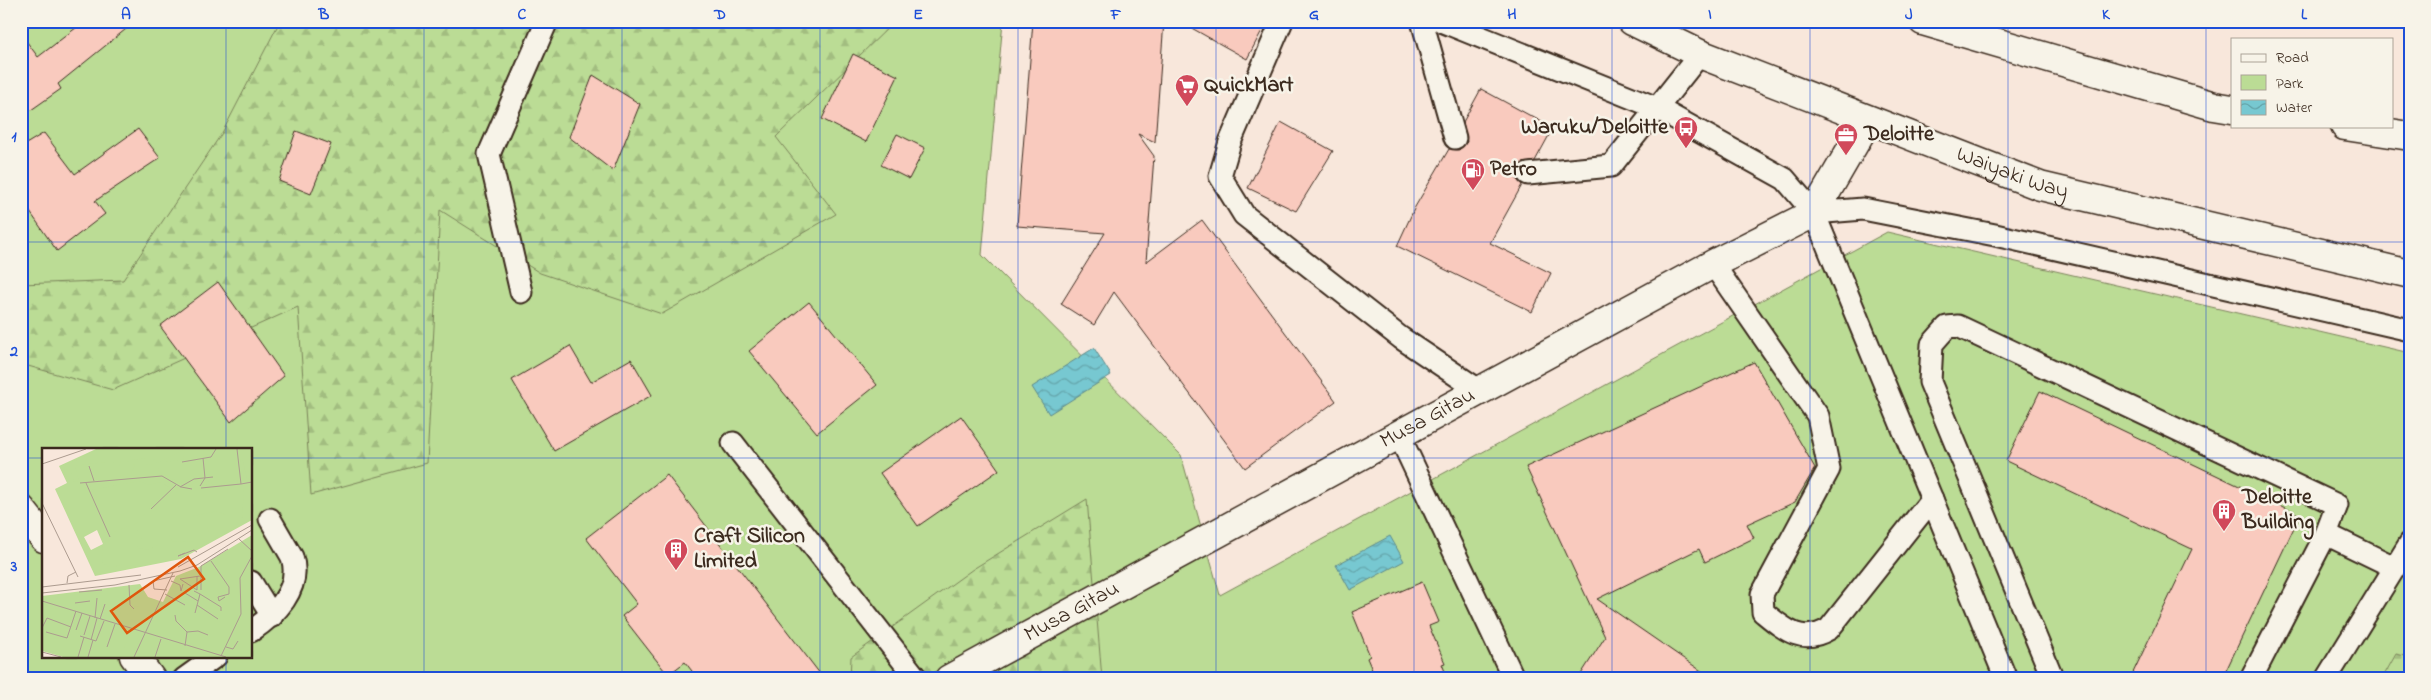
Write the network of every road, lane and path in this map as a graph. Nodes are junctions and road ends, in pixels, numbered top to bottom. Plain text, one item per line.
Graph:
1 (547, 21) edge
2 (1282, 21) edge
3 (1422, 21) edge
4 (1441, 21) edge
5 (1632, 21) edge
6 (1923, 21) edge
7 (1700, 54) junction
8 (1658, 108) junction
9 (2231, 109) edge
10 (1868, 120) junction
11 (2363, 128) edge
12 (2406, 133) edge
13 (1455, 138) dead end
14 (1528, 174) dead end
15 (1814, 213) junction
16 (1713, 264) junction
17 (2410, 274) edge
18 (521, 292) dead end
19 (2410, 330) edge
20 (1480, 391) junction
21 (1399, 435) junction
22 (733, 443) dead end
23 (1932, 499) junction
24 (21, 509) edge
25 (270, 519) dead end
26 (2326, 534) junction
27 (42, 535) edge
28 (2410, 543) edge
29 (2394, 567) junction
30 (252, 584) edge
31 (272, 616) junction
32 (252, 630) edge
33 (135, 658) edge
34 (213, 658) edge
35 (151, 679) edge
36 (184, 679) edge
37 (917, 679) edge
38 (950, 679) edge
39 (1514, 679) edge
40 (2006, 679) edge
41 (2053, 679) edge
42 (2251, 679) edge
43 (2326, 679) edge

1 - 18 lane
2 - 20 lane
3 - 13 lane
4 - 8 lane
5 - 7 main road, Waiyaki Way
6 - 9 main road
7 - 8 lane
7 - 10 main road, Waiyaki Way
8 - 14 lane
8 - 15 lane
10 - 15 main road
10 - 17 main road, Waiyaki Way
11 - 12 main road
15 - 16 main road, Musa Gitau
15 - 19 lane
15 - 23 lane
16 - 20 main road, Musa Gitau
16 - 23 lane
20 - 21 main road, Musa Gitau
21 - 38 main road, Musa Gitau
21 - 39 lane
22 - 37 lane
23 - 40 lane
24 - 27 main road
25 - 31 lane
26 - 29 lane
26 - 41 lane
26 - 42 lane
28 - 29 lane
29 - 43 lane
30 - 31 lane
31 - 32 lane
33 - 35 main road
34 - 36 lane

